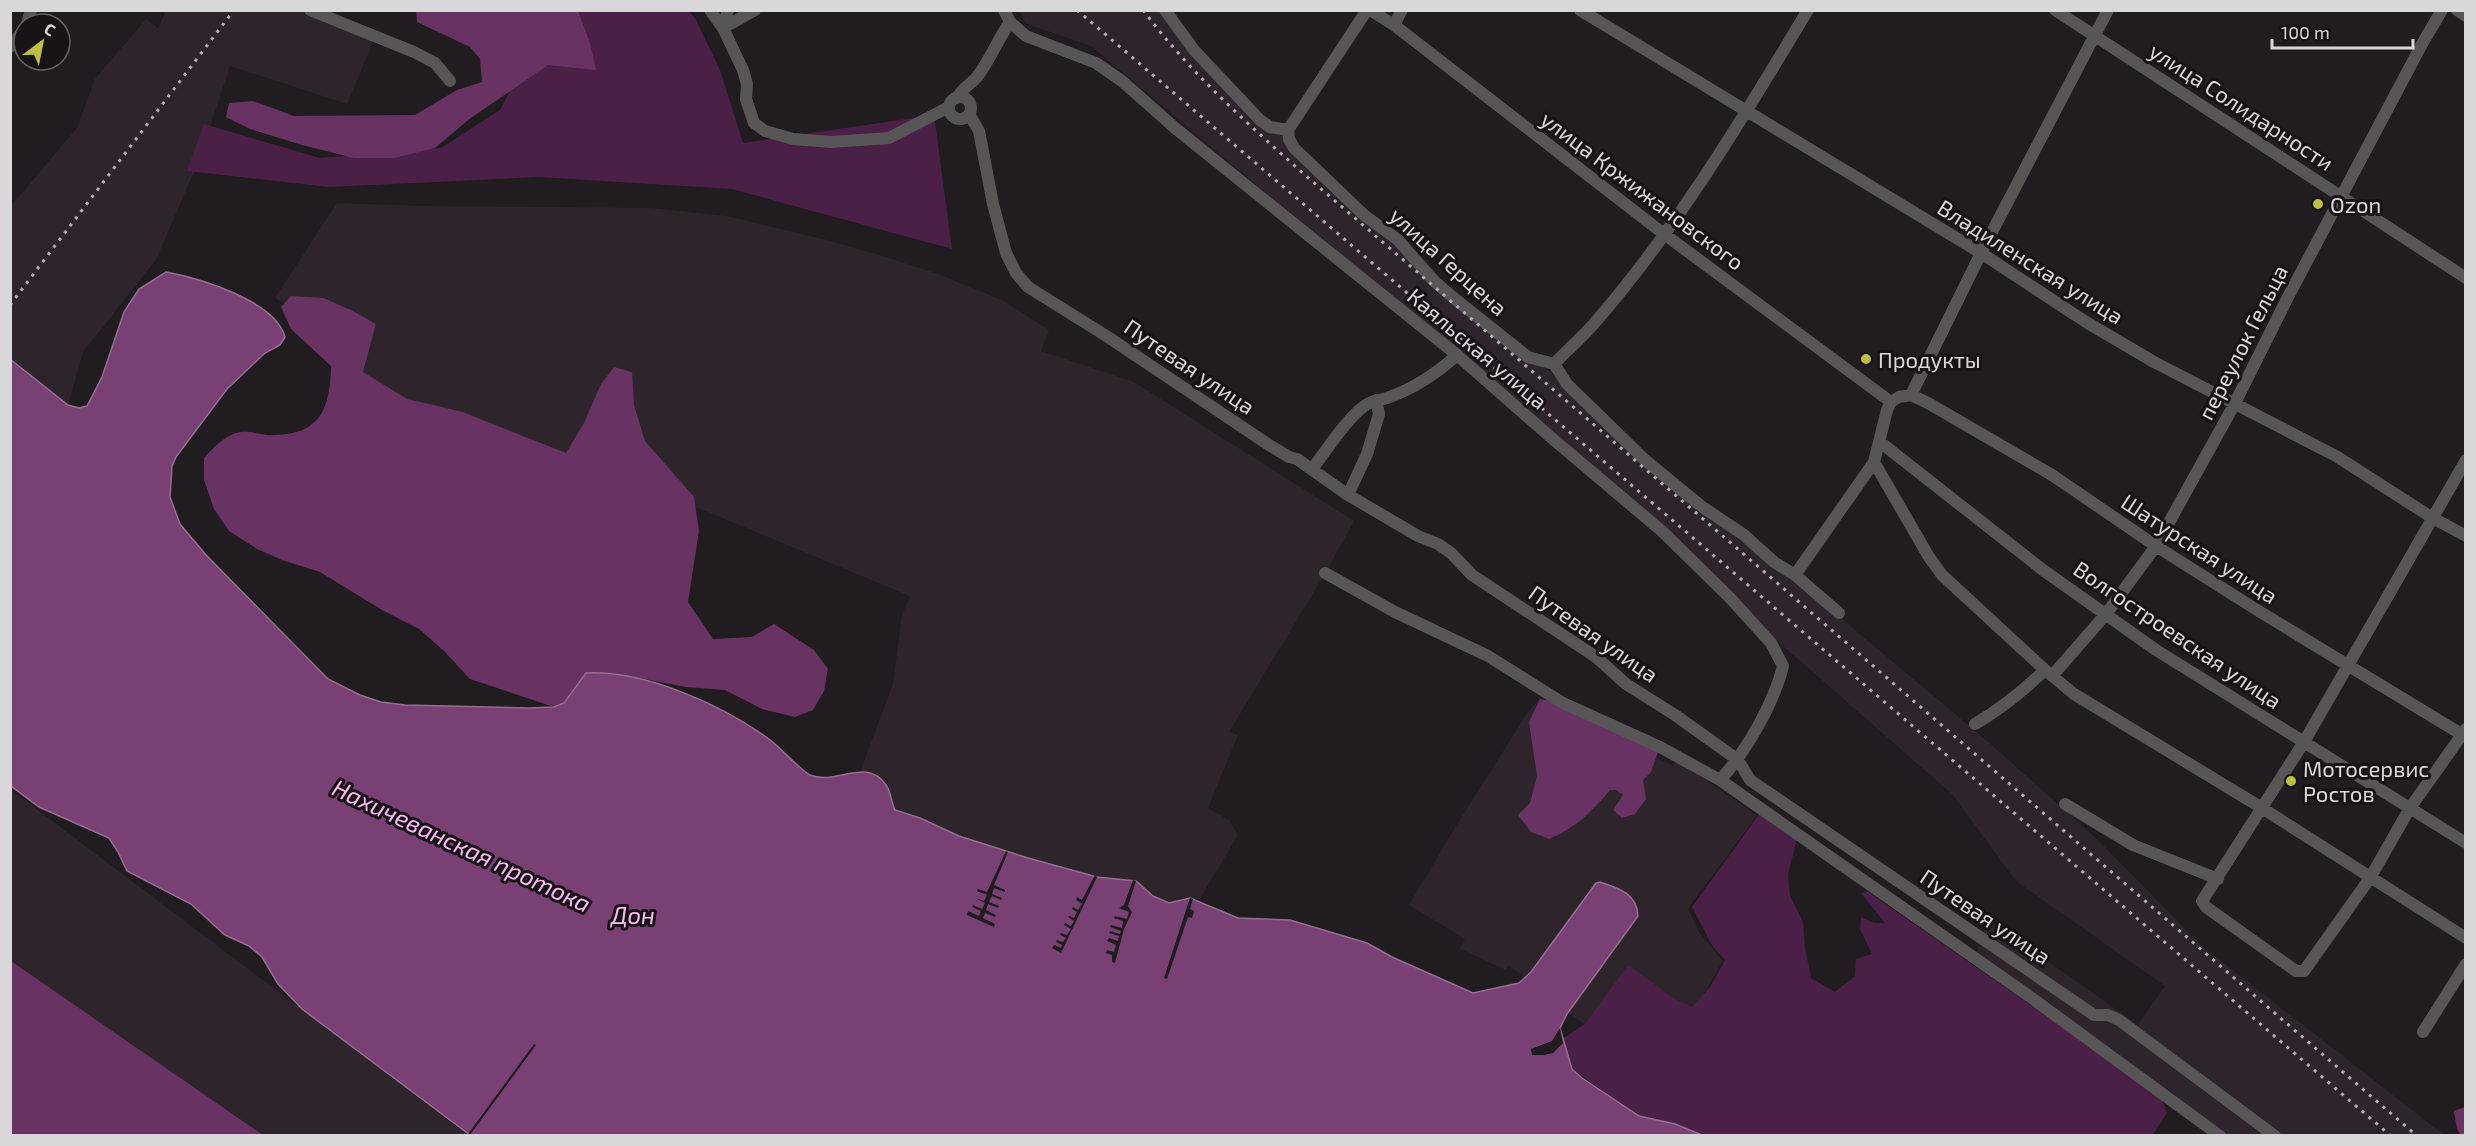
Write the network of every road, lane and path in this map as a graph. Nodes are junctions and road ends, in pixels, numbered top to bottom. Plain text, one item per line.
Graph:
1 (310, 10) edge
2 (710, 10) edge
3 (728, 10) edge
4 (755, 10) edge
5 (1165, 10) edge
6 (1368, 10) edge
7 (1402, 10) edge
8 (1580, 10) edge
9 (1808, 10) edge
10 (2055, 10) edge
11 (2108, 10) edge
12 (2442, 10) edge
13 (2457, 10) edge
14 (1007, 16) edge
15 (2466, 16) edge
16 (1394, 25) junction
17 (723, 28) junction
18 (2094, 36) junction
19 (450, 81) dead end
20 (961, 105) junction
21 (1746, 112) junction
22 (1288, 130) junction
23 (2342, 195) junction
24 (1664, 234) junction
25 (1981, 253) junction
26 (2466, 278) edge
27 (1458, 355) junction
28 (1554, 364) junction
29 (1911, 395) junction
30 (1376, 400) junction
31 (1891, 402) junction
32 (2234, 405) junction
33 (1880, 442) junction
34 (2466, 460) edge
35 (1874, 462) junction
36 (1312, 469) junction
37 (1348, 495) junction
38 (2431, 517) junction
39 (2466, 536) edge
40 (2156, 546) junction
41 (1325, 573) dead end
42 (1796, 575) junction
43 (1839, 613) dead end
44 (2106, 614) junction
45 (2349, 666) junction
46 (2048, 673) junction
47 (1974, 724) dead end
48 (2464, 734) edge
49 (2304, 742) junction
50 (1738, 760) junction
51 (1720, 780) junction
52 (2065, 804) dead end
53 (2262, 808) junction
54 (2410, 808) junction
55 (2466, 843) edge
56 (2370, 878) junction
57 (2218, 879) junction
58 (2466, 938) edge
59 (2466, 964) edge
60 (2423, 1032) dead end
61 (2220, 1136) edge
62 (2275, 1136) edge

1 - 19 street
2 - 17 street
3 - 17 street
4 - 17 street
5 - 22 street
6 - 16 street, улица Кржижановского
6 - 22 street
7 - 16 street
8 - 21 street, Владиленская улица
9 - 21 street
10 - 18 street, улица Солидарности
11 - 18 street
12 - 23 street, переулок Гельца
13 - 15 street
14 - 20 street
14 - 27 street, Каяльская улица
16 - 24 street, улица Кржижановского
17 - 20 street
18 - 23 street, улица Солидарности
18 - 25 street
20 - 36 street, Путевая улица
21 - 24 street
21 - 25 street, Владиленская улица
22 - 28 street, улица Герцена
23 - 26 street, улица Солидарности
23 - 32 street, переулок Гельца
24 - 28 street
24 - 31 street, улица Кржижановского
25 - 29 street
25 - 32 street, Владиленская улица
27 - 30 street
27 - 50 street, Каяльская улица
28 - 42 street
29 - 31 street
29 - 40 street, Шатурская улица
30 - 36 street
30 - 37 street
31 - 33 street
32 - 38 street, Владиленская улица
32 - 40 street, переулок Гельца
33 - 35 street
33 - 44 street, Волгостроевская улица
34 - 38 street
35 - 42 street
35 - 46 street
36 - 37 street, Путевая улица
37 - 50 street, Путевая улица
38 - 39 street, Владиленская улица
38 - 45 street
40 - 44 street, переулок Гельца
40 - 45 street, Шатурская улица
41 - 51 street, Путевая улица
42 - 43 street
44 - 46 street, переулок Гельца
44 - 49 street, Волгостроевская улица
45 - 48 street, Шатурская улица
45 - 49 street
46 - 47 street, переулок Гельца
46 - 53 street
48 - 54 street
49 - 53 street
49 - 54 street, Волгостроевская улица
50 - 51 street, Каяльская улица
50 - 62 street, Путевая улица
51 - 61 street, Путевая улица
52 - 57 street
53 - 56 street
53 - 57 street
54 - 55 street, Волгостроевская улица
54 - 56 street
56 - 57 street
56 - 58 street
59 - 60 street

